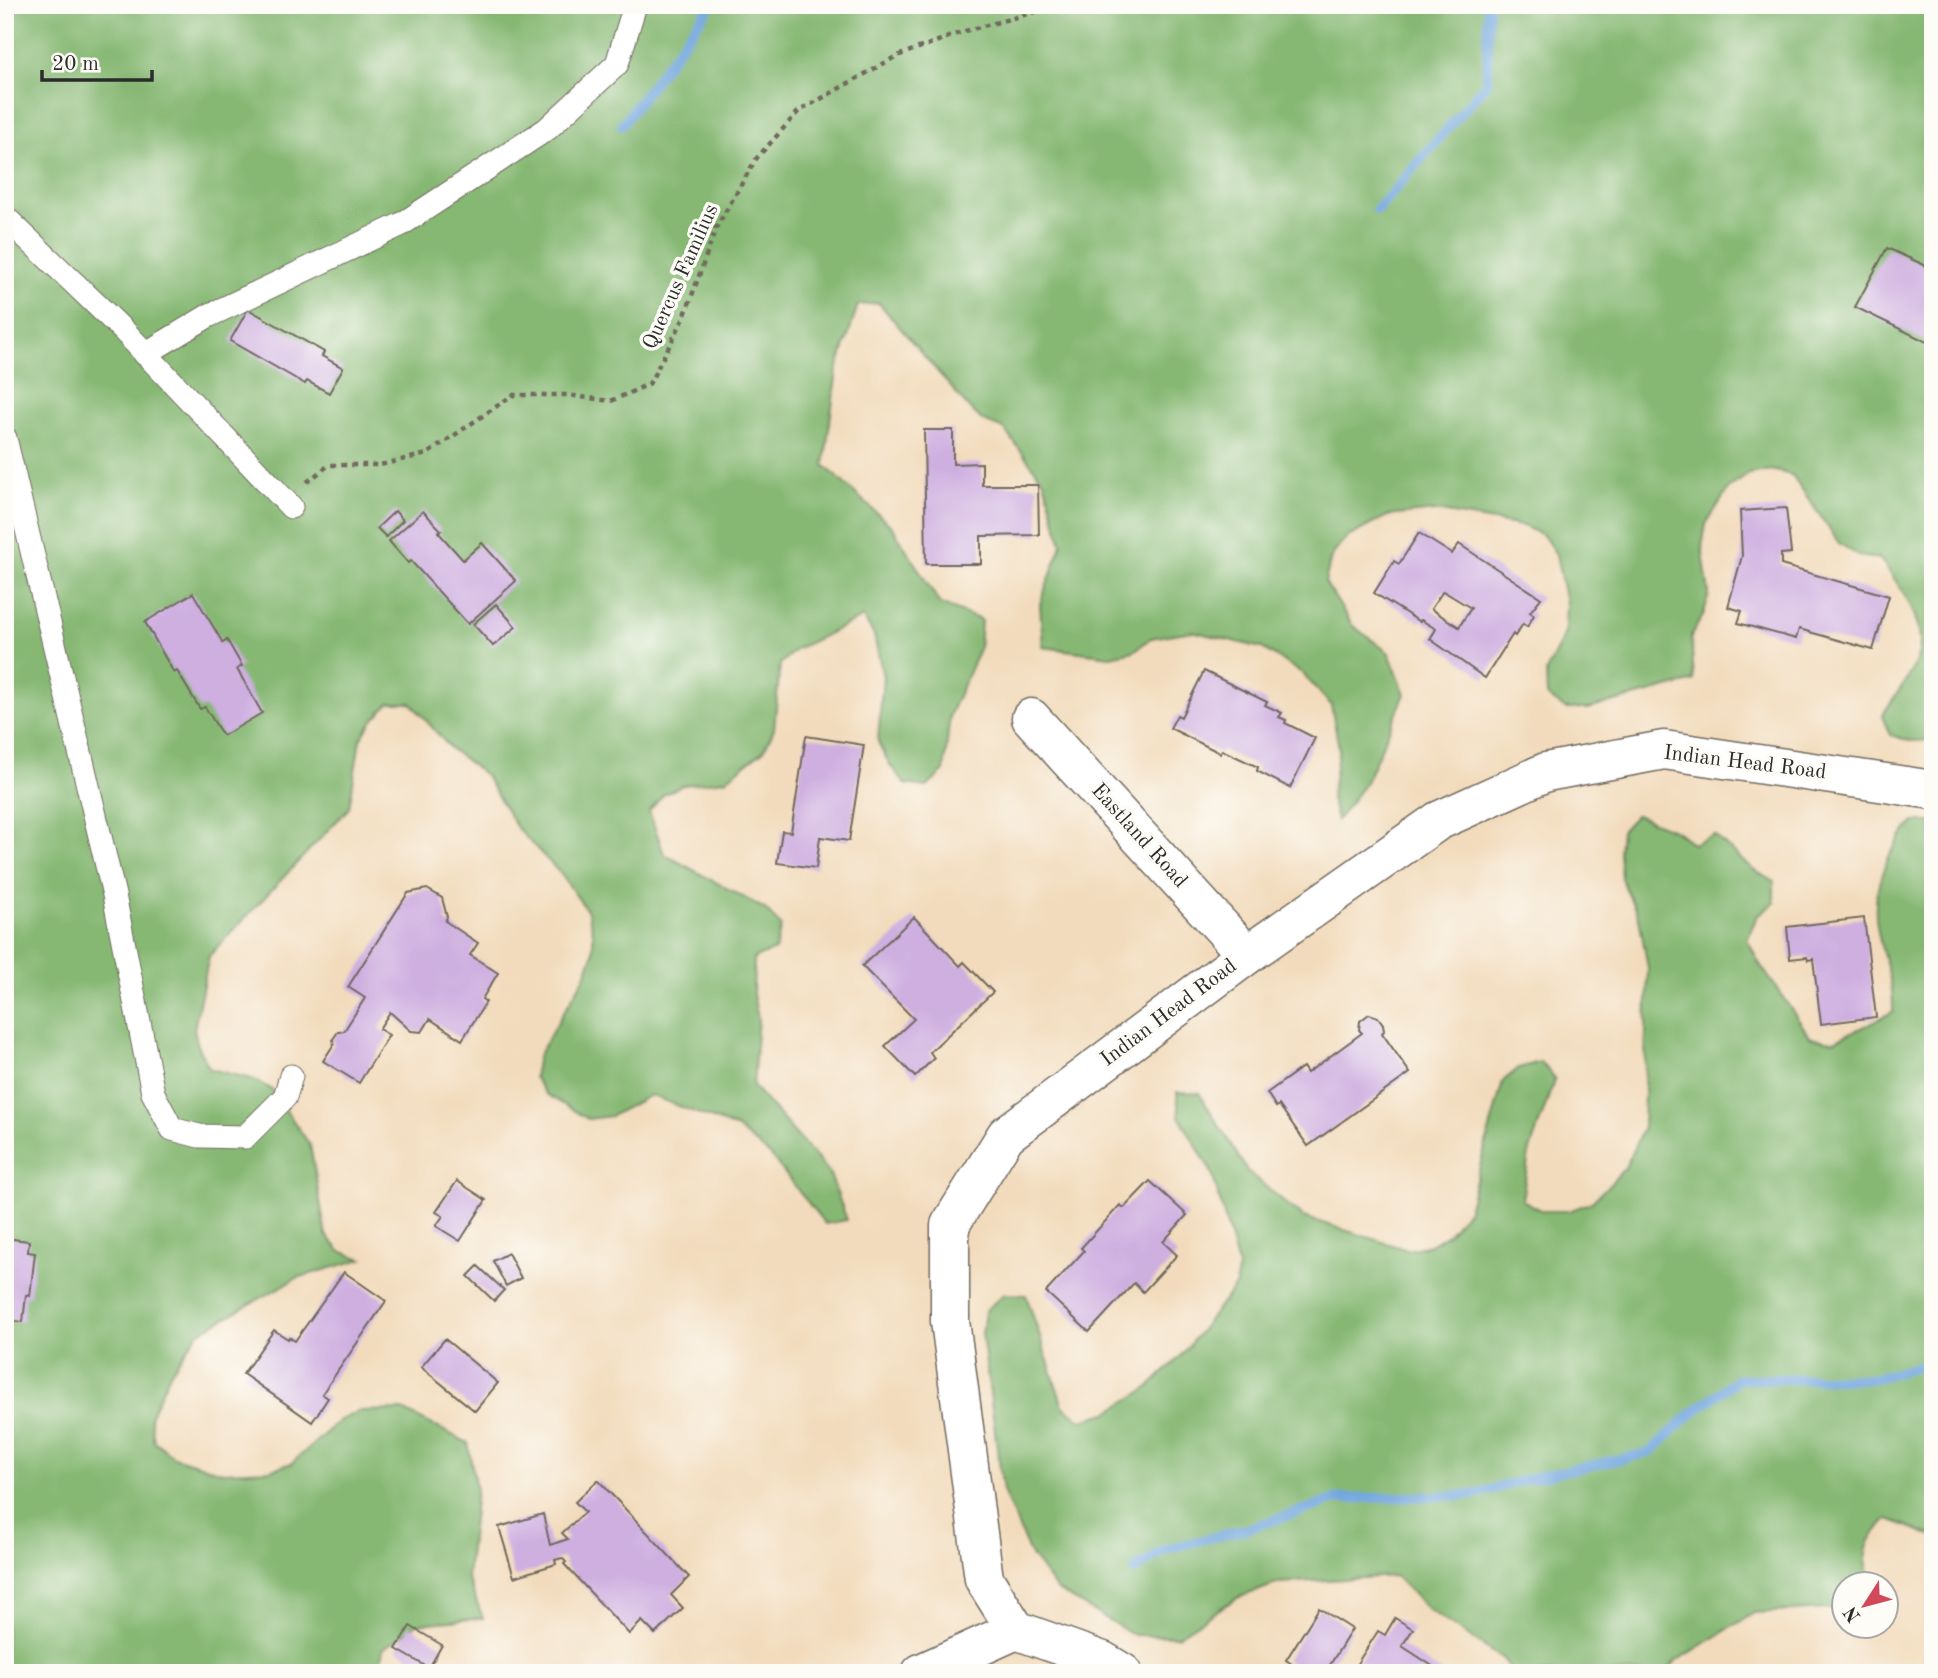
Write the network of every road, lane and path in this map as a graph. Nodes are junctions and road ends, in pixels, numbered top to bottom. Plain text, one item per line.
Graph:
1 (635, 5) edge
2 (1041, 5) edge
3 (5, 217) edge
4 (145, 354) junction
5 (5, 438) edge
6 (288, 504) joint
7 (1031, 718) dead end
8 (1933, 790) edge
9 (1247, 955) junction
10 (291, 1076) dead end
11 (1016, 1630) junction
12 (921, 1673) edge
13 (1123, 1673) edge

1 - 4 lane
2 - 6 path, Quercus Familius
3 - 4 lane
4 - 6 lane
5 - 10 lane
7 - 9 street, Eastland Road
8 - 9 street, Indian Head Road
9 - 11 street, Indian Head Road
11 - 12 street
11 - 13 street

